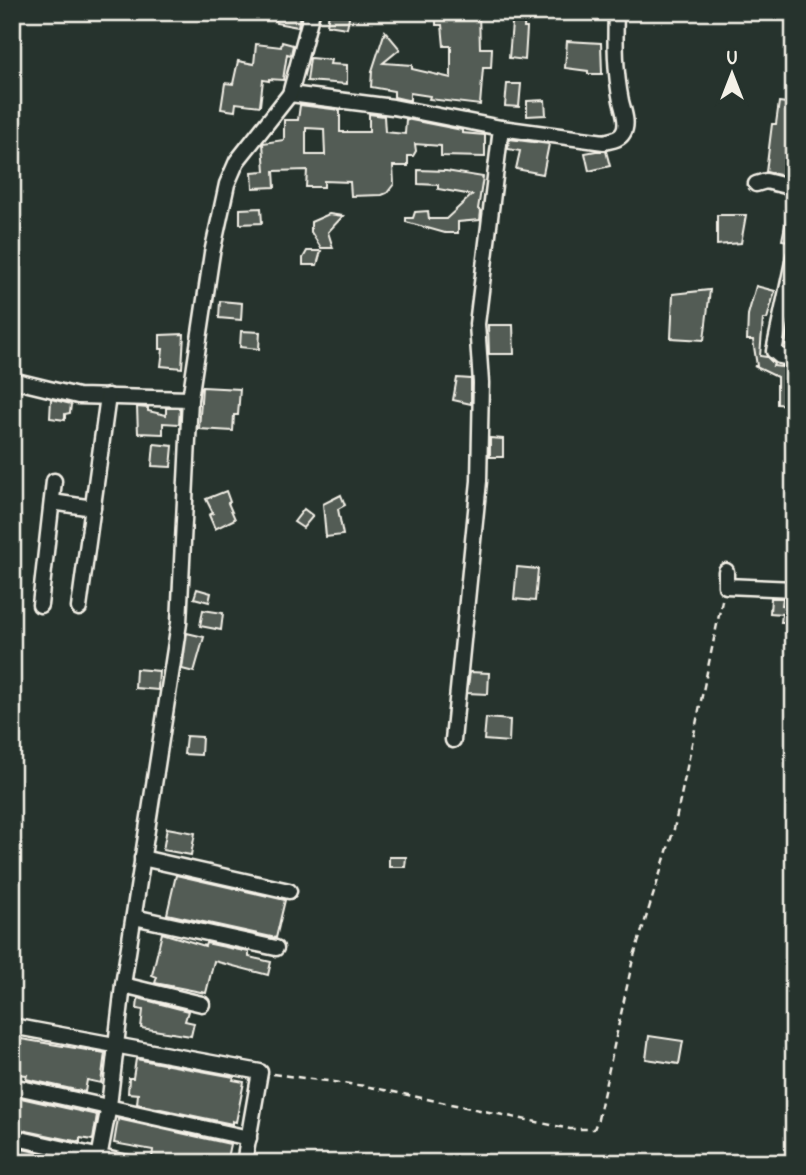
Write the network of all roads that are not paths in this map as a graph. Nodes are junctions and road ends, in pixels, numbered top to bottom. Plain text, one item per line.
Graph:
1 (312, 12) edge
2 (616, 12) edge
3 (290, 94) junction
4 (501, 128) junction
5 (756, 184) dead end
6 (794, 188) edge
7 (794, 257) edge
8 (794, 359) edge
9 (12, 380) edge
10 (108, 396) junction
11 (190, 399) junction
12 (54, 481) dead end
13 (52, 502) junction
14 (93, 508) junction
15 (726, 579) road end
16 (794, 589) edge
17 (40, 605) dead end
18 (79, 608) dead end
19 (453, 740) dead end
20 (142, 858) junction
21 (289, 891) dead end
22 (134, 917) junction
23 (276, 948) dead end
24 (123, 985) junction
25 (202, 1004) dead end
26 (12, 1026) edge
27 (117, 1045) junction
28 (12, 1086) edge
29 (109, 1106) junction
30 (12, 1137) edge
31 (249, 1138) junction
32 (99, 1159) edge
33 (127, 1163) edge
34 (243, 1163) edge

1 - 3 street
2 - 4 street
3 - 4 street
3 - 11 street
4 - 19 street
5 - 6 street
7 - 8 street
9 - 10 street
10 - 11 street
10 - 14 street
11 - 20 street
12 - 13 street
13 - 14 street
13 - 17 street
14 - 18 street
15 - 16 street
20 - 21 street
20 - 22 street
22 - 23 street
22 - 24 street
24 - 25 street
24 - 27 street
26 - 27 street
27 - 29 street
27 - 31 street
28 - 29 street
29 - 31 street
29 - 32 street
30 - 32 street
31 - 34 street
32 - 33 street

